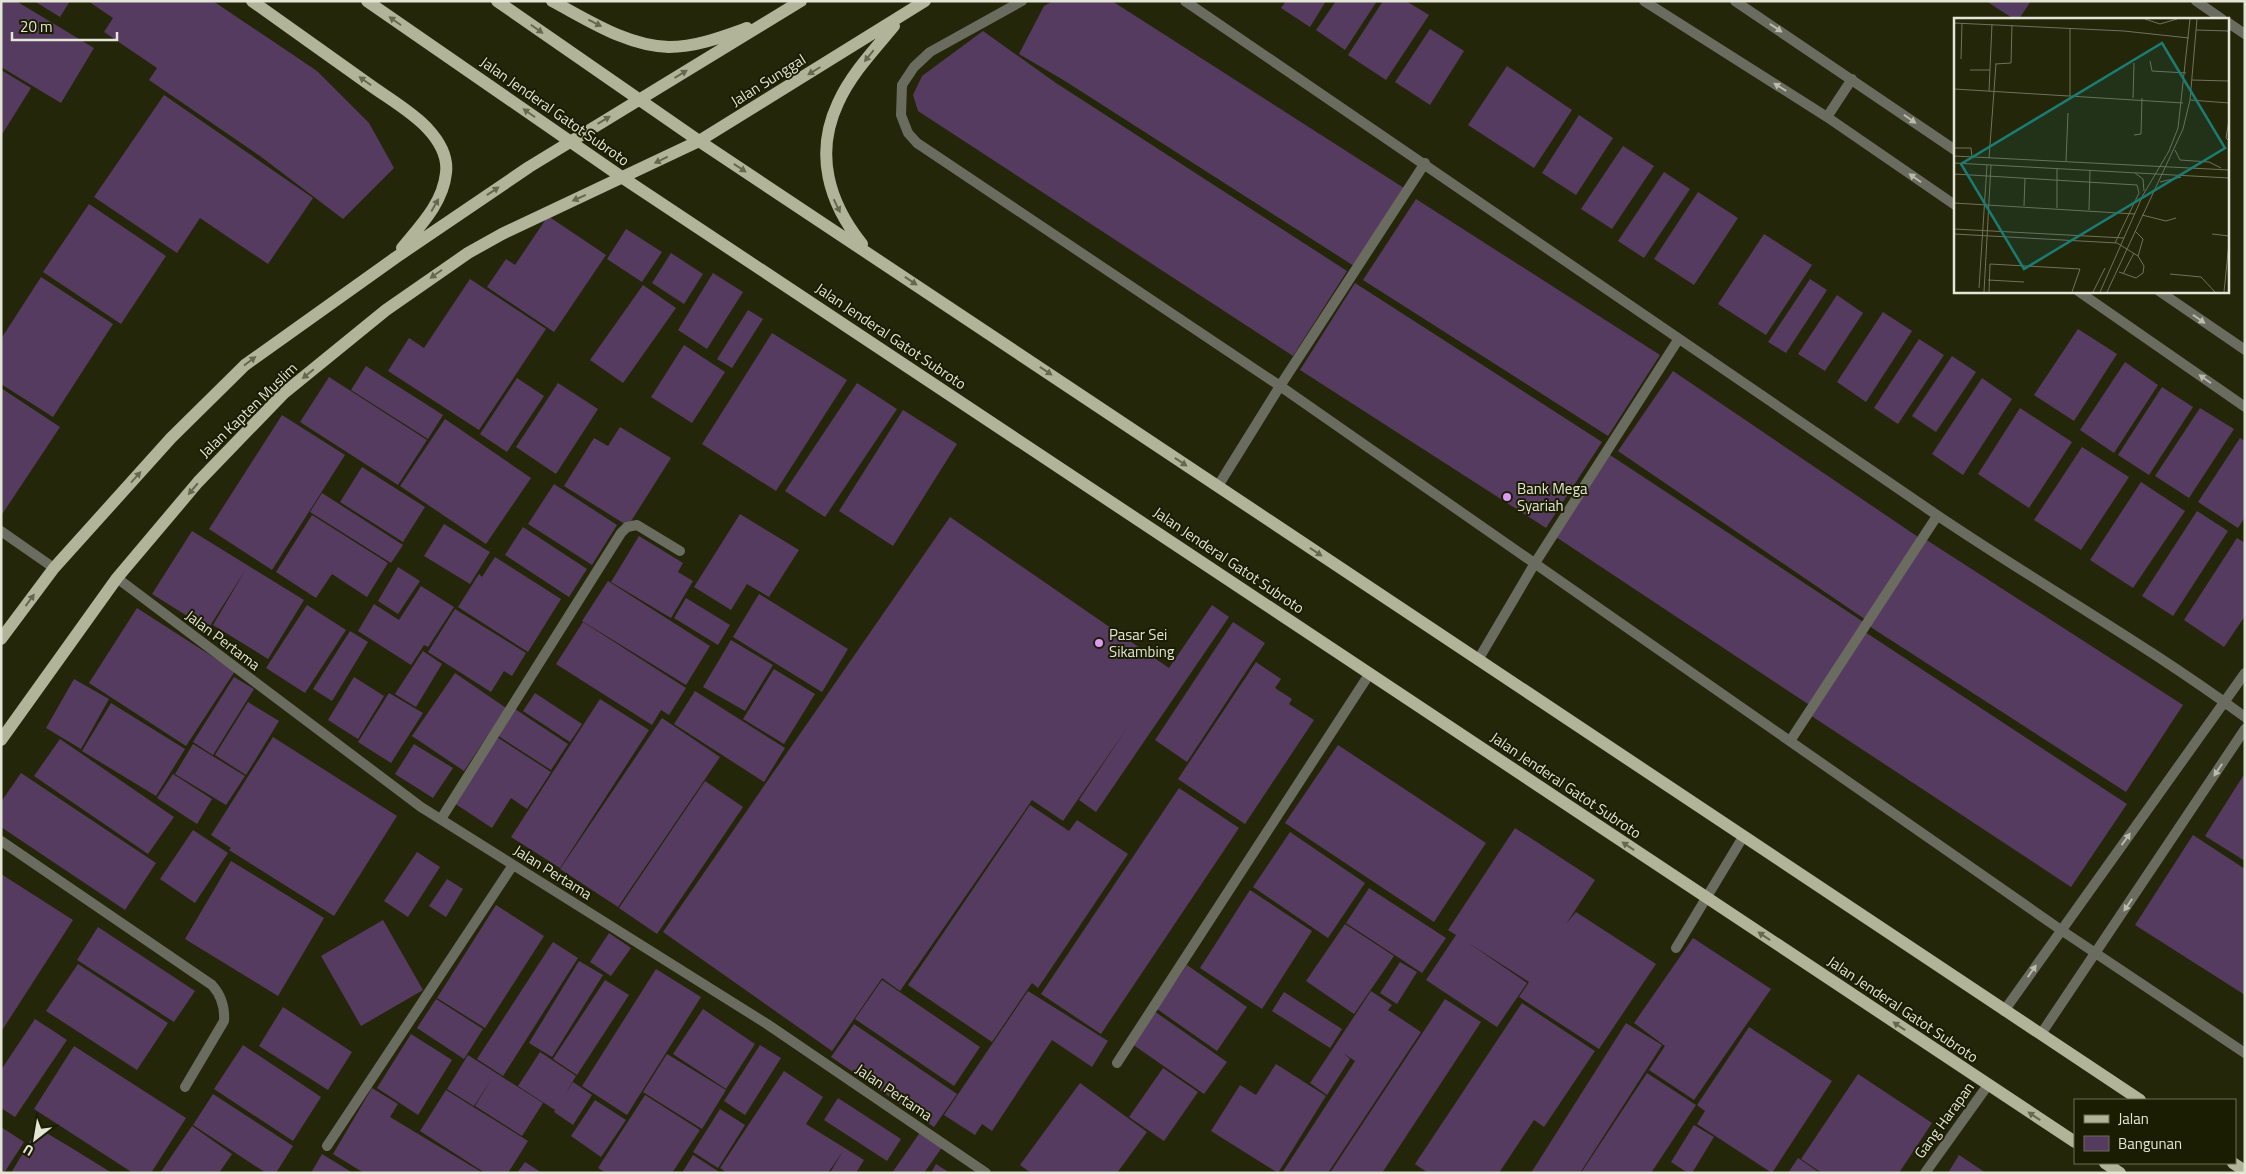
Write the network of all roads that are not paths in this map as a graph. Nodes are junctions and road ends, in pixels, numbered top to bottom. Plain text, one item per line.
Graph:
1 (252, 1) edge
2 (367, 1) edge
3 (497, 1) edge
4 (552, 1) edge
5 (800, 1) edge
6 (925, 1) edge
7 (1022, 1) edge
8 (1185, 1) edge
9 (1644, 1) edge
10 (1735, 1) edge
11 (2196, 1) edge
12 (900, 18) junction
13 (2221, 18) edge
14 (774, 19) junction
15 (2228, 23) edge
16 (2245, 34) edge
17 (1852, 79) junction
18 (639, 99) junction
19 (1827, 117) junction
20 (569, 141) junction
21 (700, 141) junction
22 (1954, 149) edge
23 (1425, 163) junction
24 (624, 178) junction
25 (1954, 204) edge
26 (870, 254) junction
27 (395, 258) junction
28 (2079, 292) edge
29 (2160, 292) edge
30 (1678, 340) junction
31 (2245, 350) edge
32 (1280, 386) junction
33 (2245, 407) edge
34 (1218, 486) junction
35 (1937, 516) junction
36 (1, 531) edge
37 (680, 551) dead end
38 (1535, 563) junction
39 (54, 568) junction
40 (117, 578) junction
41 (1, 639) edge
42 (1478, 660) junction
43 (1370, 673) junction
44 (2245, 673) edge
45 (2224, 702) junction
46 (2245, 717) edge
47 (2245, 729) edge
48 (1, 740) edge
49 (1790, 741) junction
50 (440, 819) junction
51 (1743, 837) junction
52 (1, 842) edge
53 (514, 865) junction
54 (1706, 897) junction
55 (2061, 930) junction
56 (1676, 948) dead end
57 (2097, 952) junction
58 (2004, 1011) junction
59 (2041, 1034) junction
60 (2245, 1053) edge
61 (1117, 1063) dead end
62 (1988, 1085) junction
63 (184, 1087) dead end
64 (2138, 1099) edge
65 (2074, 1141) edge
66 (327, 1146) dead end
67 (2106, 1164) edge
68 (2234, 1164) edge
69 (2245, 1171) edge
70 (986, 1173) edge
71 (1925, 1173) edge
72 (2120, 1173) edge

27 -> 1 main road
20 -> 2 main road, Jalan Jenderal Gatot Subroto
3 -> 18 main road
4 -> 14 main road
5 - 14 main road
6 - 12 main road, Jalan Sunggal
7 - 32 street
8 - 23 street
19 -> 9 street
10 -> 17 street
11 - 13 street
12 -> 21 main road, Jalan Sunggal
12 -> 26 main road
18 -> 14 main road
15 - 16 street
17 - 19 street
17 -> 22 street
20 -> 18 main road
18 - 21 main road
25 -> 19 street
20 - 24 main road, Jalan Jenderal Gatot Subroto
27 -> 20 main road, Jalan Kapten Muslim
21 -> 24 main road, Jalan Sunggal
21 -> 26 main road
23 - 30 street
23 - 32 street
24 -> 40 main road, Jalan Kapten Muslim
24 - 43 main road, Jalan Jenderal Gatot Subroto
26 -> 34 main road
39 -> 27 main road, Jalan Kapten Muslim
33 -> 28 street
29 -> 31 street
30 - 35 street
30 - 38 street
32 - 34 street
32 - 38 street
34 -> 42 main road
35 - 45 street
35 - 49 street
36 - 39 street
37 - 50 street
38 - 42 street
38 - 49 street
41 -> 39 main road, Jalan Kapten Muslim
40 - 48 main road, Jalan Kapten Muslim
40 - 50 street, Jalan Pertama
42 - 51 main road
54 -> 43 main road, Jalan Jenderal Gatot Subroto
43 - 61 street
44 - 45 street
45 - 46 street
55 -> 45 street
47 -> 57 street
49 - 55 street
50 - 53 street, Jalan Pertama
51 - 54 street
51 - 58 main road
52 - 63 street
53 - 66 street
53 - 70 street, Jalan Pertama
54 - 56 street
62 -> 54 main road, Jalan Jenderal Gatot Subroto
55 - 57 street
58 -> 55 street
57 - 59 street
57 - 60 street
58 - 59 main road
59 - 64 main road
65 -> 62 main road, Jalan Jenderal Gatot Subroto
62 - 71 street, Gang Harapan
67 - 72 main road
68 - 69 main road

